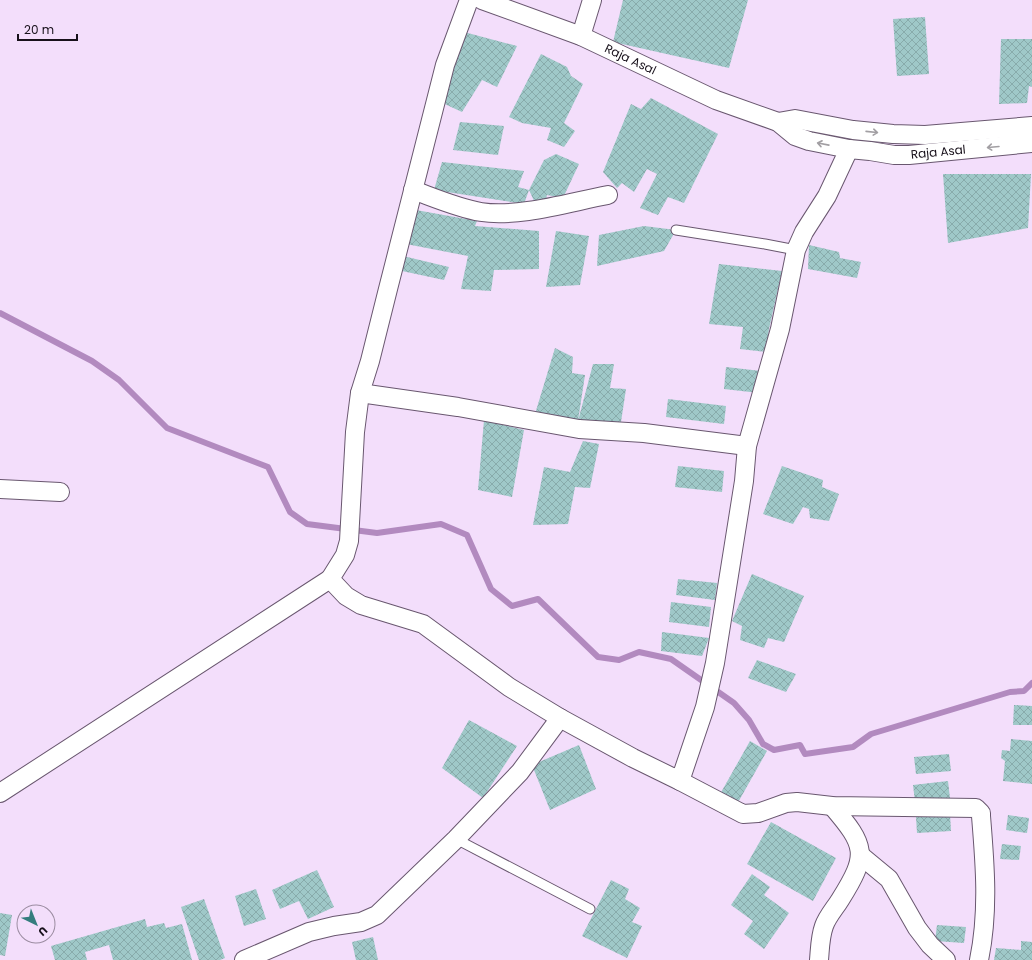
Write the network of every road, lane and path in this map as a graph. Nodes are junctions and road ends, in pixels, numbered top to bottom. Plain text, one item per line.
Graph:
1 (469, 0) edge
2 (482, 0) edge
3 (592, 0) edge
4 (581, 36) junction
5 (778, 122) junction
6 (1032, 126) edge
7 (1032, 143) edge
8 (849, 149) junction
9 (413, 190) junction
10 (608, 195) dead end
11 (676, 230) dead end
12 (796, 250) junction
13 (360, 393) junction
14 (747, 446) junction
15 (0, 489) edge
16 (60, 492) dead end
17 (330, 579) junction
18 (560, 718) junction
19 (680, 781) junction
20 (0, 793) edge
21 (832, 806) junction
22 (456, 839) junction
23 (860, 854) junction
24 (590, 909) dead end
25 (244, 960) edge
26 (819, 960) edge
27 (946, 960) edge
28 (979, 960) edge

1 - 9 street
2 - 4 street, Raja Asal
3 - 4 street
4 - 5 street, Raja Asal
5 -> 6 street, Raja Asal
8 -> 5 street, Raja Asal
7 -> 8 street, Raja Asal
8 - 12 street
9 - 10 street
9 - 13 street
11 - 12 lane
12 - 14 street
13 - 14 street
13 - 17 street
14 - 19 street
15 - 16 street
17 - 18 street
17 - 20 street
18 - 19 street
18 - 22 street
19 - 21 street
21 - 23 street
21 - 28 street
22 - 24 lane
22 - 25 street
23 - 26 street
23 - 27 street

